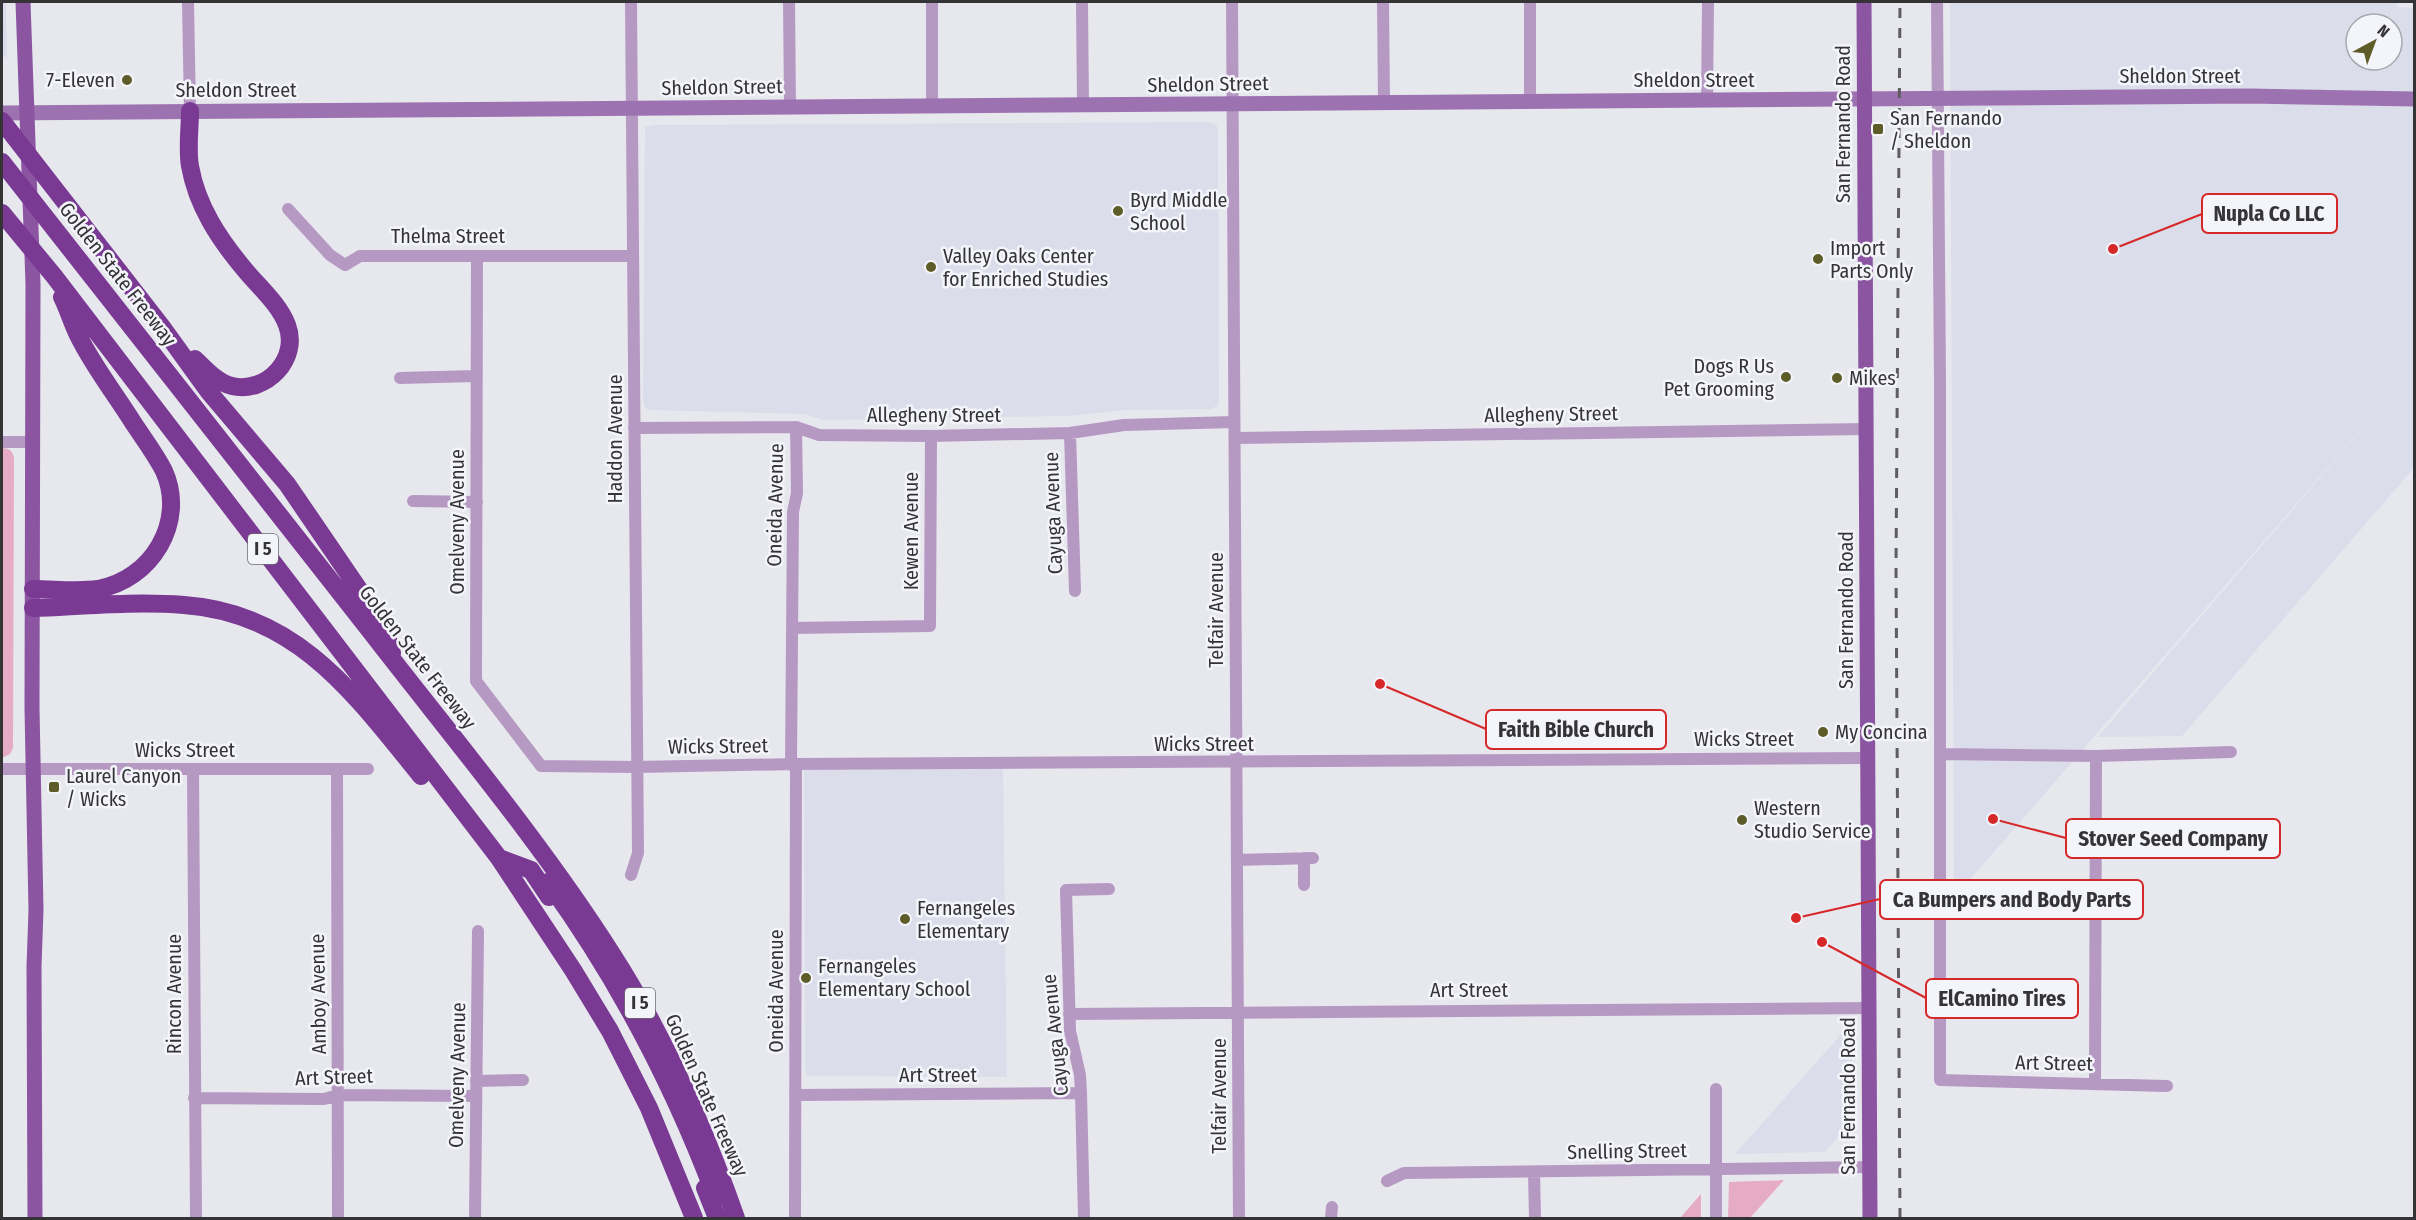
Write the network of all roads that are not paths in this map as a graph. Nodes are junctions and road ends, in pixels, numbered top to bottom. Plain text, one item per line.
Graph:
1 (23, 2) edge
2 (188, 2) edge
3 (631, 2) edge
4 (789, 2) edge
5 (932, 2) edge
6 (1082, 2) edge
7 (1232, 2) edge
8 (1383, 2) edge
9 (1530, 2) edge
10 (1708, 2) edge
11 (1864, 2) edge
12 (1937, 2) edge
13 (1937, 98) junction
14 (1864, 99) junction
15 (2415, 99) edge
16 (1707, 101) junction
17 (1530, 102) junction
18 (1384, 103) junction
19 (1233, 105) junction
20 (932, 106) junction
21 (1083, 106) junction
22 (789, 107) junction
23 (633, 109) junction
24 (190, 111) junction
25 (27, 112) junction
26 (3, 116) edge
27 (2, 162) edge
28 (288, 209) dead end
29 (2, 213) edge
30 (477, 256) junction
31 (633, 256) junction
32 (54, 276) junction
33 (162, 327) junction
34 (476, 376) junction
35 (400, 378) dead end
36 (1234, 422) junction
37 (634, 428) junction
38 (796, 428) junction
39 (1867, 429) junction
40 (1070, 433) junction
41 (931, 436) junction
42 (1235, 438) junction
43 (2, 442) edge
44 (33, 442) junction
45 (413, 501) dead end
46 (477, 502) junction
47 (33, 589) junction
48 (1075, 591) dead end
49 (33, 608) junction
50 (792, 628) junction
51 (395, 664) junction
52 (2231, 752) dead end
53 (1941, 754) junction
54 (2096, 756) junction
55 (1867, 758) junction
56 (1236, 763) junction
57 (794, 764) junction
58 (541, 766) joint
59 (636, 768) junction
60 (2, 769) edge
61 (34, 769) junction
62 (193, 769) junction
63 (368, 769) dead end
64 (337, 770) junction
65 (508, 808) junction
66 (472, 823) junction
67 (499, 858) junction
68 (1237, 860) junction
69 (631, 875) dead end
70 (1304, 885) dead end
71 (1108, 889) dead end
72 (478, 931) dead end
73 (1869, 1008) junction
74 (1238, 1011) junction
75 (1069, 1014) junction
76 (523, 1080) dead end
77 (476, 1082) junction
78 (2095, 1083) junction
79 (2167, 1086) dead end
80 (1716, 1089) dead end
81 (1082, 1094) junction
82 (338, 1095) junction
83 (795, 1095) junction
84 (476, 1096) junction
85 (194, 1098) junction
86 (1870, 1167) junction
87 (1715, 1168) junction
88 (1534, 1172) junction
89 (1387, 1181) dead end
90 (1331, 1215) edge
91 (35, 1218) edge
92 (196, 1218) edge
93 (338, 1218) edge
94 (475, 1218) edge
95 (694, 1218) edge
96 (717, 1218) edge
97 (724, 1218) edge
98 (736, 1218) edge
99 (795, 1218) edge
100 (1084, 1218) edge
101 (1239, 1218) edge
102 (1339, 1218) edge
103 (1535, 1218) edge
104 (1716, 1218) edge
105 (1870, 1218) edge

1 - 25 main road
2 - 24 street
3 - 23 street, Haddon Avenue
4 - 22 street
5 - 20 street
6 - 21 street
7 - 19 street, Telfair Avenue
8 - 18 street
9 - 17 street
10 - 16 street
11 - 14 main road, San Fernando Road
12 - 13 street
13 - 14 main road, Sheldon Street
13 - 15 main road, Sheldon Street
13 - 53 street
14 - 16 main road, Sheldon Street
14 - 39 main road, San Fernando Road
16 - 17 main road, Sheldon Street
17 - 18 main road, Sheldon Street
18 - 19 main road, Sheldon Street
19 - 21 main road, Sheldon Street
19 - 36 street, Telfair Avenue
20 - 21 main road, Sheldon Street
20 - 22 main road, Sheldon Street
22 - 23 main road, Sheldon Street
23 - 24 main road, Sheldon Street
23 - 31 street, Haddon Avenue
24 - 25 main road, Sheldon Street
24 - 33 highway
25 - 26 main road, Sheldon Street
25 - 44 main road
26 - 33 highway
27 - 51 highway, Golden State Freeway / I 5
28 - 30 street, Thelma Street
29 - 32 highway, I 5
30 - 31 street, Thelma Street
30 - 34 street, Omelveny Avenue
31 - 37 street, Haddon Avenue
32 - 47 highway
32 - 66 highway, I 5
33 - 51 highway
34 - 35 street
34 - 46 street, Omelveny Avenue
36 - 40 street, Allegheny Street
36 - 42 street, Telfair Avenue
37 - 38 street, Allegheny Street
37 - 59 street, Haddon Avenue
38 - 41 street, Allegheny Street
38 - 50 street, Oneida Avenue
39 - 42 street, Allegheny Street
39 - 55 main road, San Fernando Road
40 - 41 street, Allegheny Street
40 - 48 street, Cayuga Avenue
41 - 50 street, Kewen Avenue
42 - 56 street, Telfair Avenue
43 - 44 street
44 - 47 main road
45 - 46 street
46 - 58 street, Omelveny Avenue
47 - 49 main road
49 - 61 main road
49 - 66 highway
50 - 57 street, Oneida Avenue
51 - 65 highway, Golden State Freeway / I 5
52 - 54 street
53 - 54 street
53 - 78 street, Art Street
54 - 78 street
55 - 56 street, Wicks Street
55 - 73 main road, San Fernando Road
56 - 57 street, Wicks Street
56 - 68 street, Telfair Avenue
57 - 59 street, Wicks Street
57 - 83 street, Oneida Avenue
58 - 59 street, Wicks Street
59 - 69 street, Haddon Avenue
60 - 61 street, Wicks Street
61 - 62 street, Wicks Street
61 - 91 main road
62 - 64 street, Wicks Street
62 - 85 street, Rincon Avenue
63 - 64 street, Wicks Street
64 - 82 street, Amboy Avenue
65 - 97 highway
65 - 98 highway, Golden State Freeway / I 5
66 - 67 highway, I 5
67 - 95 highway, I 5
67 - 96 highway
68 - 70 street
68 - 74 street, Telfair Avenue
71 - 75 street, Cayuga Avenue
72 - 77 street, Omelveny Avenue
73 - 74 street, Art Street
73 - 86 main road, San Fernando Road
74 - 75 street, Art Street
74 - 101 street, Telfair Avenue
75 - 81 street, Cayuga Avenue
76 - 77 street
77 - 84 street, Omelveny Avenue
78 - 79 street, Art Street
80 - 87 street
81 - 83 street, Art Street
81 - 100 street, Cayuga Avenue
82 - 84 street, Art Street
82 - 85 street, Art Street
82 - 93 street, Amboy Avenue
83 - 99 street, Oneida Avenue
84 - 94 street, Omelveny Avenue
85 - 92 street, Rincon Avenue
86 - 87 street, Snelling Street
86 - 105 main road, San Fernando Road
87 - 88 street, Snelling Street
87 - 104 street
88 - 89 street, Snelling Street
88 - 103 street
90 - 102 street

